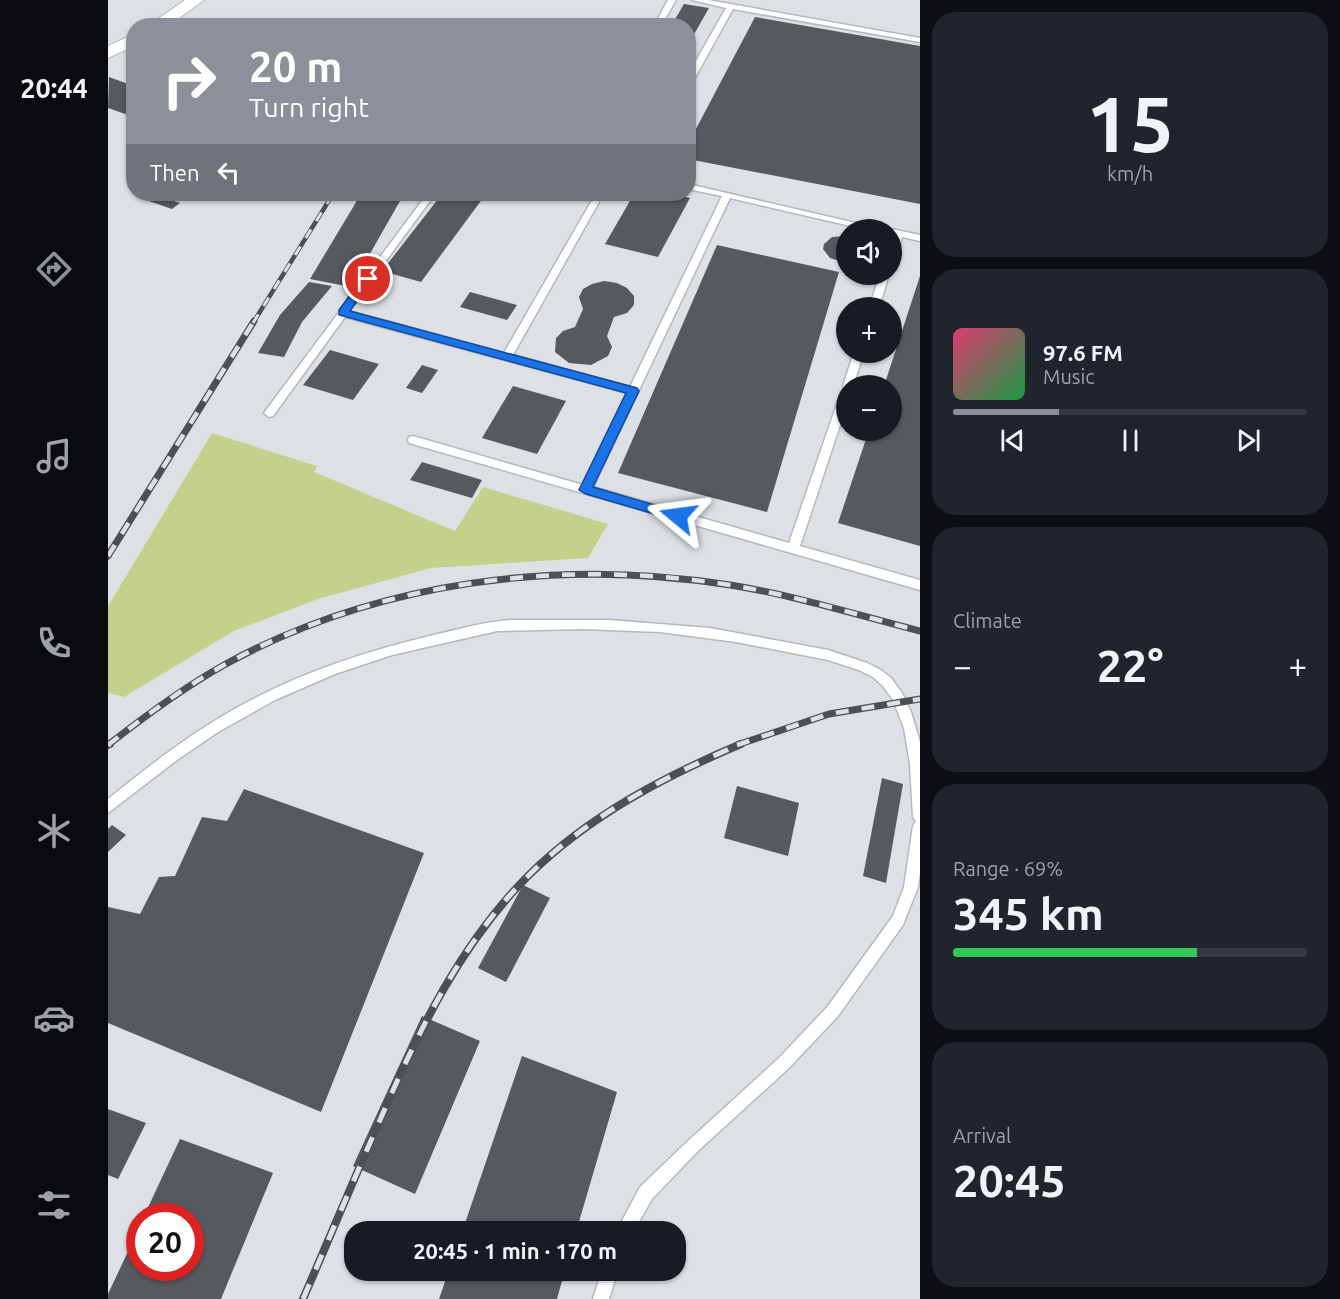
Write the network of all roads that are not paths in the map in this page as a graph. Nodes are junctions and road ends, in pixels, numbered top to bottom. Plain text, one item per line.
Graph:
1 (196, 0) edge
2 (672, 0) edge
3 (696, 0) edge
4 (731, 6) junction
5 (168, 18) edge
6 (662, 18) edge
7 (920, 40) edge
8 (126, 43) edge
9 (108, 53) edge
10 (696, 69) edge
11 (696, 188) edge
12 (727, 195) junction
13 (426, 201) edge
14 (595, 202) dead end
15 (836, 220) edge
16 (902, 234) edge
17 (920, 238) edge
18 (343, 313) junction
19 (507, 357) junction
20 (633, 391) junction
21 (269, 413) dead end
22 (836, 422) edge
23 (413, 440) dead end
24 (586, 490) junction
25 (793, 549) junction
26 (920, 585) edge
27 (108, 807) edge
28 (920, 817) edge
29 (920, 826) edge
30 (630, 1221) edge
31 (607, 1281) edge
32 (601, 1299) edge

1 - 5 street
2 - 6 lane
3 - 4 lane
4 - 7 lane
4 - 10 lane
8 - 9 street
11 - 12 lane
12 - 15 lane
12 - 20 lane
13 - 18 lane
14 - 19 lane
16 - 17 lane
18 - 19 lane
18 - 21 lane
19 - 20 lane
20 - 24 lane
22 - 25 lane
23 - 24 lane
24 - 25 lane
25 - 26 lane
27 - 28 lane
29 - 30 lane
31 - 32 lane

